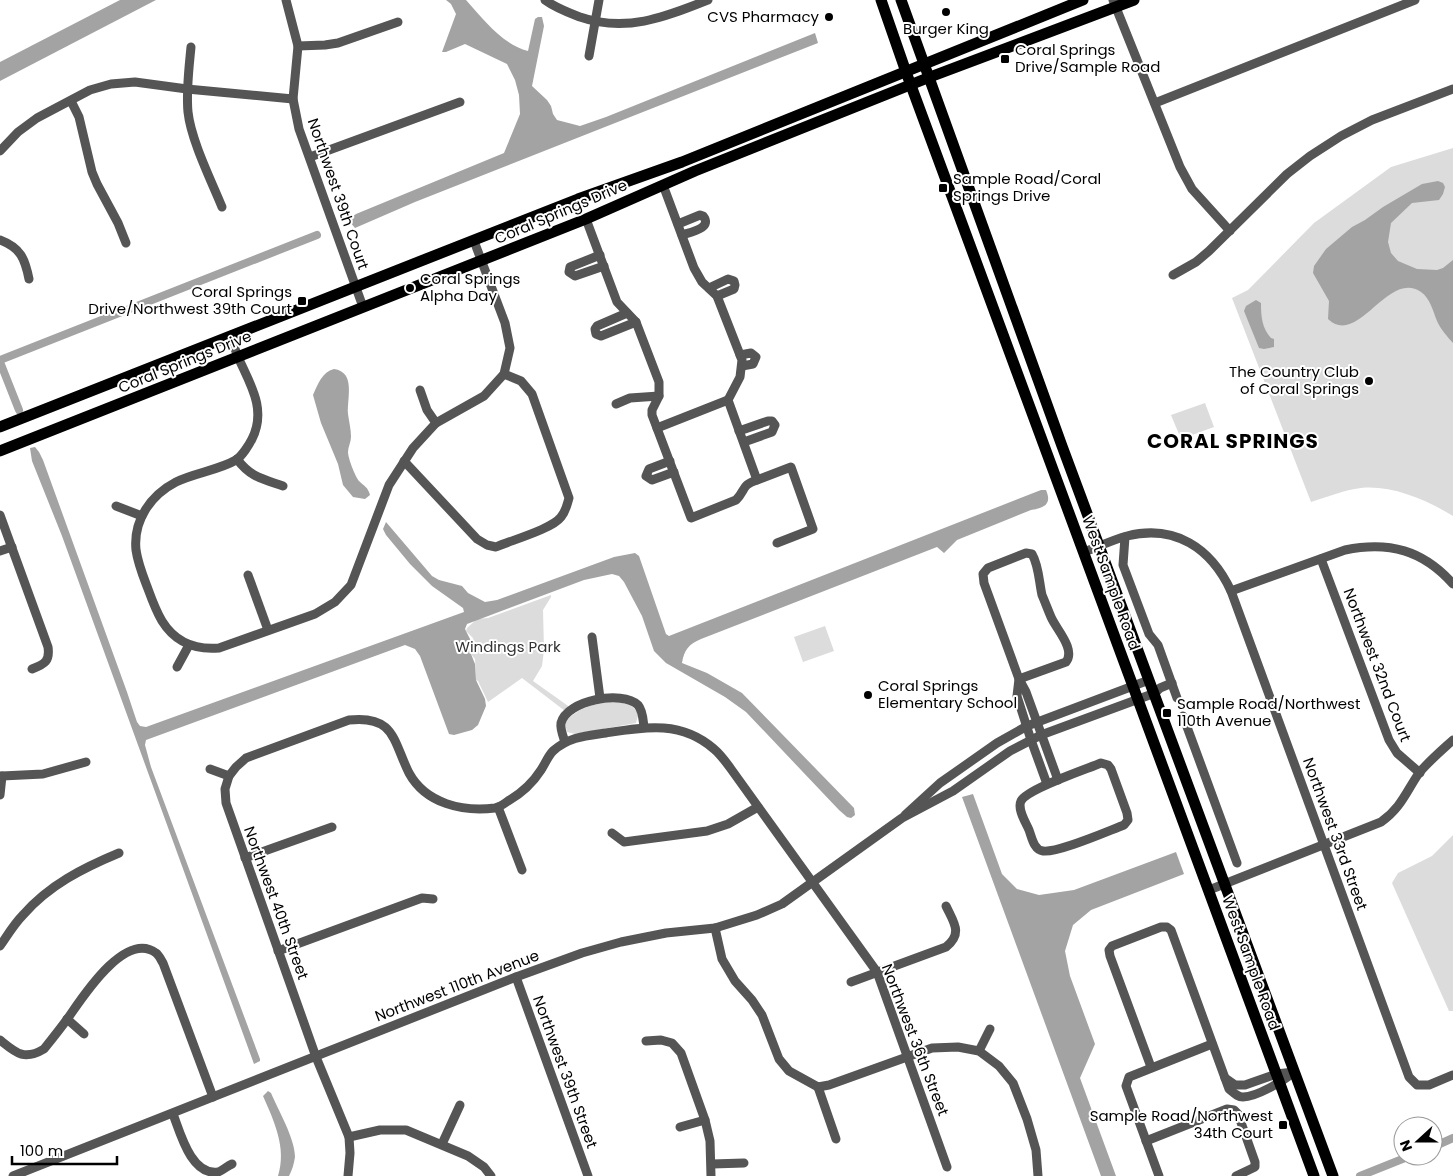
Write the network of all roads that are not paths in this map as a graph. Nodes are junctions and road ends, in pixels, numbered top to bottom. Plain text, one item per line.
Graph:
1 (286, 0) edge
2 (545, 0) edge
3 (599, 0) edge
4 (708, 0) edge
5 (881, 0) edge
6 (901, 0) edge
7 (1084, 0) edge
8 (1134, 0) edge
9 (1415, 0) edge
10 (1114, 4) edge
11 (398, 22) dead end
12 (596, 22) junction
13 (298, 46) junction
14 (191, 47) dead end
15 (590, 56) dead end
16 (925, 65) junction
17 (906, 72) junction
18 (930, 77) junction
19 (911, 85) junction
20 (187, 89) junction
21 (1453, 89) edge
22 (293, 99) junction
23 (71, 101) junction
24 (460, 102) dead end
25 (1155, 103) junction
26 (0, 151) edge
27 (310, 157) junction
28 (663, 185) junction
29 (222, 207) dead end
30 (586, 219) junction
31 (678, 224) junction
32 (1230, 231) junction
33 (682, 235) junction
34 (0, 240) edge
35 (474, 241) junction
36 (126, 243) dead end
37 (600, 255) junction
38 (481, 261) junction
39 (604, 266) junction
40 (1173, 275) dead end
41 (29, 279) dead end
42 (357, 287) junction
43 (709, 288) junction
44 (717, 296) junction
45 (363, 307) junction
46 (627, 313) junction
47 (636, 322) junction
48 (231, 335) junction
49 (740, 355) junction
50 (238, 356) junction
51 (742, 366) junction
52 (504, 374) junction
53 (420, 390) dead end
54 (658, 396) junction
55 (728, 400) junction
56 (616, 404) dead end
57 (436, 424) junction
58 (0, 427) edge
59 (657, 428) junction
60 (740, 431) junction
61 (744, 442) junction
62 (0, 451) edge
63 (237, 459) junction
64 (404, 461) junction
65 (670, 461) junction
66 (674, 472) junction
67 (757, 480) junction
68 (283, 486) dead end
69 (116, 506) dead end
70 (0, 514) edge
71 (142, 516) junction
72 (1125, 537) junction
73 (777, 543) dead end
74 (1100, 546) junction
75 (12, 547) junction
76 (0, 552) edge
77 (1084, 552) junction
78 (1321, 559) junction
79 (248, 575) dead end
80 (1453, 584) edge
81 (1231, 591) junction
82 (268, 630) junction
83 (592, 637) dead end
84 (189, 645) junction
85 (176, 667) dead end
86 (32, 670) dead end
87 (1019, 679) junction
88 (1149, 680) junction
89 (1172, 683) junction
90 (1133, 686) junction
91 (1154, 693) junction
92 (600, 698) junction
93 (1177, 698) dead end
94 (1138, 700) junction
95 (1183, 716) dead end
96 (1037, 722) junction
97 (1027, 726) junction
98 (644, 728) junction
99 (1041, 735) junction
100 (1030, 740) junction
101 (1453, 740) edge
102 (565, 742) junction
103 (86, 762) dead end
104 (210, 769) dead end
105 (1420, 773) junction
106 (1, 776) edge
107 (229, 776) junction
108 (1058, 780) junction
109 (1048, 784) junction
110 (0, 795) edge
111 (498, 807) junction
112 (758, 807) junction
113 (902, 818) junction
114 (332, 827) dead end
115 (612, 833) dead end
116 (1324, 846) junction
117 (119, 853) dead end
118 (245, 858) junction
119 (1237, 863) dead end
120 (522, 870) dead end
121 (813, 883) junction
122 (1225, 884) junction
123 (1209, 890) junction
124 (433, 899) dead end
125 (946, 906) dead end
126 (715, 928) junction
127 (0, 946) edge
128 (278, 951) junction
129 (877, 972) junction
130 (516, 977) junction
131 (851, 982) dead end
132 (67, 1019) junction
133 (990, 1029) dead end
134 (84, 1034) dead end
135 (0, 1040) edge
136 (646, 1041) dead end
137 (1212, 1044) junction
138 (979, 1051) junction
139 (908, 1056) junction
140 (316, 1057) junction
141 (1151, 1068) junction
142 (1294, 1072) junction
143 (1453, 1075) edge
144 (1278, 1079) junction
145 (818, 1087) junction
146 (213, 1097) junction
147 (460, 1104) dead end
148 (173, 1114) junction
149 (705, 1120) junction
150 (680, 1127) dead end
151 (349, 1137) junction
152 (836, 1139) dead end
153 (1146, 1141) junction
154 (442, 1144) junction
155 (744, 1163) dead end
156 (232, 1164) dead end
157 (712, 1164) junction
158 (947, 1167) dead end
159 (27, 1173) edge
160 (13, 1176) edge
161 (348, 1176) edge
162 (491, 1176) edge
163 (588, 1176) edge
164 (711, 1176) edge
165 (1038, 1176) edge
166 (1159, 1176) edge
167 (1236, 1176) edge
168 (1314, 1176) edge
169 (1332, 1176) edge

1 - 13 street, Northwest 39th Court
2 - 12 street
3 - 12 street
4 - 12 street
5 - 17 main road, West Sample Road
6 - 16 main road, West Sample Road
7 - 16 main road, Coral Springs Drive
8 - 10 main road, Coral Springs Drive
9 - 25 street
10 - 18 main road, Coral Springs Drive
10 - 25 street
11 - 13 street
12 - 15 street
13 - 22 street, Northwest 39th Court
14 - 20 street
16 - 17 main road, Coral Springs Drive
16 - 18 main road, West Sample Road
17 - 19 main road, West Sample Road
17 - 35 main road, Coral Springs Drive
18 - 19 main road, Coral Springs Drive
18 - 74 main road, West Sample Road
19 - 28 main road, Coral Springs Drive
19 - 77 main road, West Sample Road
20 - 22 street
20 - 23 street
20 - 29 street
21 - 32 street
22 - 27 street, Northwest 39th Court
23 - 26 street
23 - 36 street
24 - 27 street
25 - 32 street
27 - 42 street, Northwest 39th Court
28 - 30 main road, Coral Springs Drive
28 - 31 street
30 - 37 street
30 - 38 main road, Coral Springs Drive
31 - 33 street
31 - 33 street
32 - 40 street
33 - 43 street
34 - 41 street
35 - 38 street
35 - 42 main road, Coral Springs Drive
37 - 39 street
37 - 39 street
38 - 45 main road, Coral Springs Drive
38 - 52 street
39 - 46 street
42 - 45 street, Northwest 39th Court
42 - 48 main road, Coral Springs Drive
43 - 44 street
43 - 44 street
44 - 49 street
45 - 50 main road, Coral Springs Drive
46 - 47 street
46 - 47 street
47 - 54 street
48 - 50 street
48 - 58 main road, Coral Springs Drive
49 - 51 street
49 - 51 street
50 - 62 main road, Coral Springs Drive
50 - 63 street
51 - 55 street
52 - 57 street
52 - 64 street
53 - 57 street
54 - 56 street
54 - 59 street
55 - 59 street
55 - 60 street
57 - 64 street
59 - 65 street
60 - 61 street
60 - 61 street
61 - 67 street
63 - 68 street
63 - 71 street
64 - 82 street
65 - 66 street
65 - 66 street
66 - 67 street
67 - 73 street
69 - 71 street
70 - 75 street
71 - 84 street
72 - 74 street, Northwest 33rd Street
72 - 81 street, Northwest 33rd Street
72 - 89 street
74 - 77 street, Northwest 33rd Street
74 - 88 main road, West Sample Road
75 - 76 street
75 - 86 street
77 - 90 main road, West Sample Road
78 - 80 street
78 - 81 street
78 - 105 street, Northwest 32nd Court
79 - 82 street
81 - 116 street, Northwest 33rd Street
82 - 84 street
83 - 92 street
84 - 85 street
87 - 87 street
87 - 96 street
87 - 97 street
88 - 90 street, Northwest 110th Avenue
88 - 91 main road, West Sample Road
89 - 91 street, Northwest 110th Avenue
89 - 93 street
90 - 94 main road, West Sample Road
90 - 96 street, Northwest 110th Avenue
91 - 94 street, Northwest 110th Avenue
91 - 122 main road, West Sample Road
92 - 98 street
92 - 102 street
94 - 99 street, Northwest 110th Avenue
94 - 123 main road, West Sample Road
95 - 119 street
96 - 97 street, Northwest 110th Avenue
96 - 99 street
97 - 100 street
97 - 113 street, Northwest 110th Avenue
98 - 102 street, Northwest 36th Street
98 - 112 street, Northwest 36th Street
99 - 100 street, Northwest 110th Avenue
99 - 108 street
100 - 109 street
100 - 113 street, Northwest 110th Avenue
101 - 105 street
102 - 111 street
103 - 106 street
104 - 107 street
105 - 116 street
106 - 110 street
107 - 111 street
107 - 118 street, Northwest 40th Street
108 - 109 street
108 - 109 street
111 - 120 street
112 - 115 street
112 - 121 street, Northwest 36th Street
113 - 121 street, Northwest 110th Avenue
114 - 118 street
116 - 122 street
116 - 143 street, Northwest 33rd Street
117 - 127 street
118 - 128 street, Northwest 40th Street
121 - 126 street, Northwest 110th Avenue
121 - 129 street, Northwest 36th Street
122 - 123 street
122 - 142 main road, West Sample Road
123 - 144 main road, West Sample Road
124 - 128 street
125 - 129 street
126 - 130 street, Northwest 110th Avenue
126 - 145 street
128 - 140 street, Northwest 40th Street
129 - 131 street
129 - 139 street, Northwest 36th Street
130 - 140 street, Northwest 110th Avenue
130 - 163 street, Northwest 39th Street
132 - 134 street
132 - 135 street
132 - 146 street
133 - 138 street
136 - 149 street
137 - 141 street
137 - 141 street
137 - 144 street
138 - 139 street
138 - 165 street
139 - 145 street
139 - 158 street, Northwest 36th Street
140 - 146 street, Northwest 110th Avenue
140 - 151 street, Northwest 40th Street
141 - 153 street
142 - 144 street
142 - 169 main road, West Sample Road
144 - 168 main road, West Sample Road
145 - 152 street
146 - 148 street, Northwest 110th Avenue
147 - 154 street
148 - 156 street
148 - 159 street, Northwest 110th Avenue
149 - 150 street
149 - 157 street
151 - 154 street
151 - 161 street
153 - 166 street
153 - 167 street
154 - 162 street
155 - 157 street
157 - 164 street
159 - 160 street, Northwest 110th Avenue

